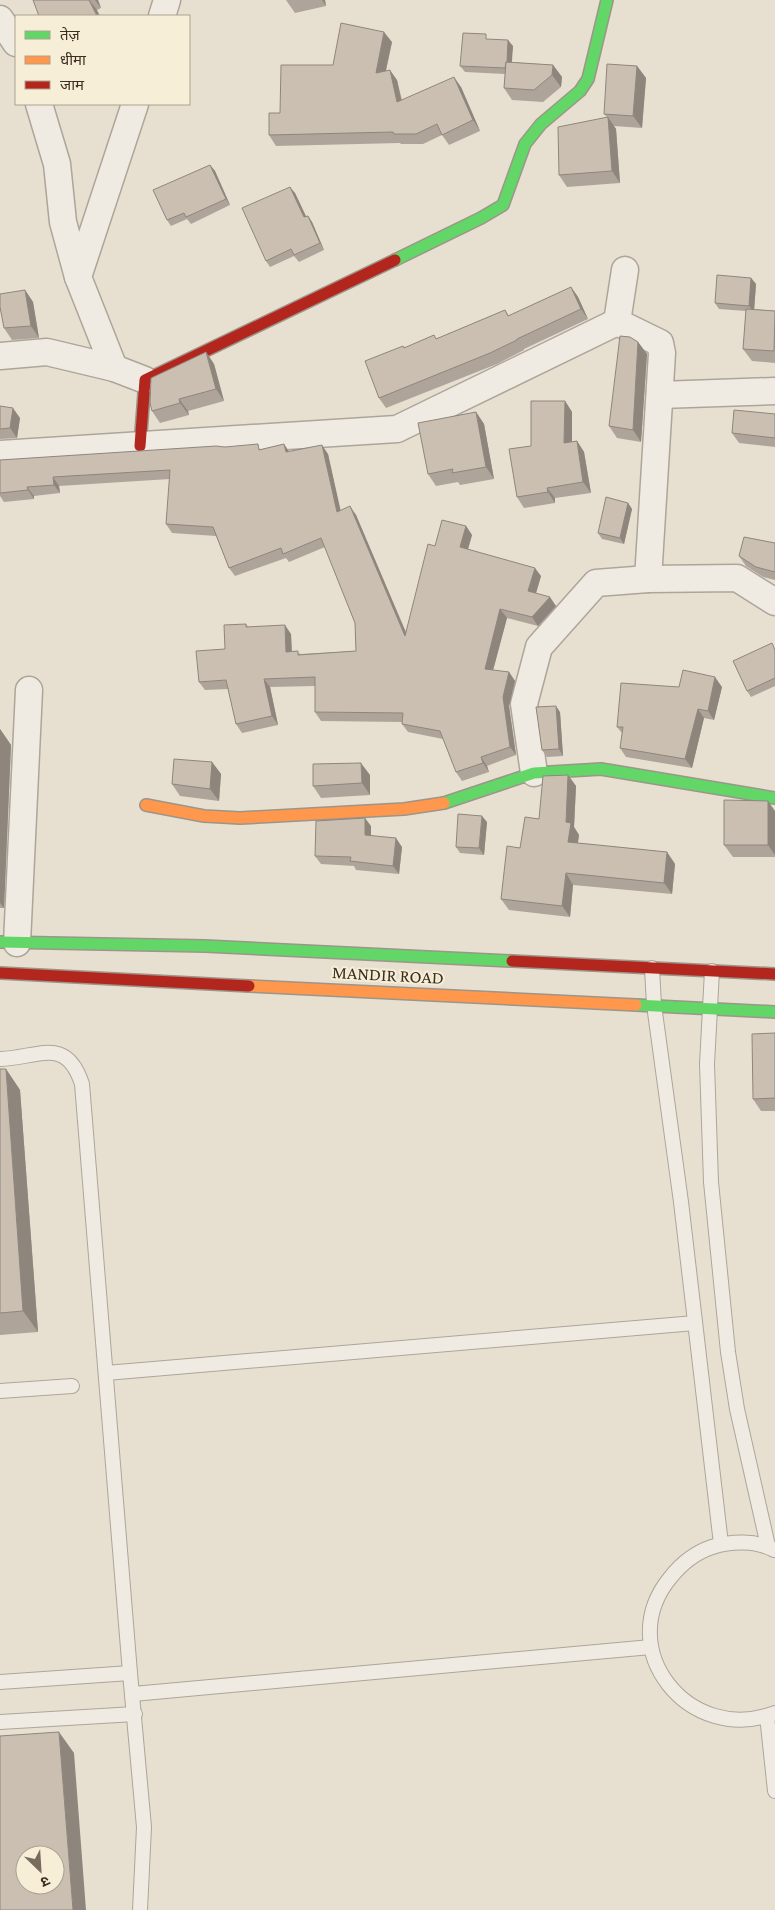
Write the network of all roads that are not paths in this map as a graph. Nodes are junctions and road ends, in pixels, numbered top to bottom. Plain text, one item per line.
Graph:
1 (167, 0) edge
2 (606, 0) edge
3 (162, 15) edge
4 (0, 18) edge
5 (15, 42) edge
6 (38, 105) edge
7 (135, 105) edge
8 (626, 270) dead end
9 (78, 277) junction
10 (616, 322) junction
11 (0, 356) edge
12 (114, 368) junction
13 (145, 380) junction
14 (775, 391) edge
15 (660, 395) junction
16 (140, 446) junction
17 (0, 454) edge
18 (648, 579) junction
19 (775, 602) edge
20 (29, 690) dead end
21 (534, 773) junction
22 (775, 798) edge
23 (146, 805) dead end
24 (8, 943) edge
25 (652, 968) junction
26 (712, 971) junction
27 (0, 973) edge
28 (775, 974) edge
29 (654, 1006) junction
30 (710, 1008) junction
31 (775, 1012) edge
32 (0, 1059) edge
33 (695, 1323) junction
34 (106, 1373) junction
35 (72, 1386) dead end
36 (0, 1391) edge
37 (721, 1544) junction
38 (771, 1548) edge
39 (651, 1647) junction
40 (130, 1672) junction
41 (0, 1682) edge
42 (133, 1694) junction
43 (135, 1714) junction
44 (771, 1715) edge
45 (0, 1722) edge
46 (775, 1791) edge
47 (140, 1910) edge

1 - 3 street
2 - 13 street
4 - 5 street
6 - 9 street
7 - 9 street
8 - 10 street
9 - 12 street
10 - 15 street
10 - 16 street
11 - 12 street
12 - 13 street
13 - 16 street
14 - 15 street
15 - 18 street
16 - 17 street
18 - 19 street
18 - 21 street
20 - 24 street
21 - 22 street
21 - 23 street
24 - 25 street, MANDIR ROAD
25 - 26 street, MANDIR ROAD
25 - 29 lane
26 - 28 street, MANDIR ROAD
26 - 30 lane
27 - 29 street, MANDIR ROAD
29 - 30 street, MANDIR ROAD
29 - 33 lane
30 - 31 street, MANDIR ROAD
30 - 38 lane
32 - 34 lane
33 - 34 lane
33 - 37 lane
34 - 40 lane
35 - 36 lane
37 - 38 lane
37 - 39 lane
39 - 42 lane
39 - 44 lane
40 - 41 lane
40 - 42 lane
42 - 43 lane
43 - 45 lane
43 - 47 lane
44 - 46 lane

